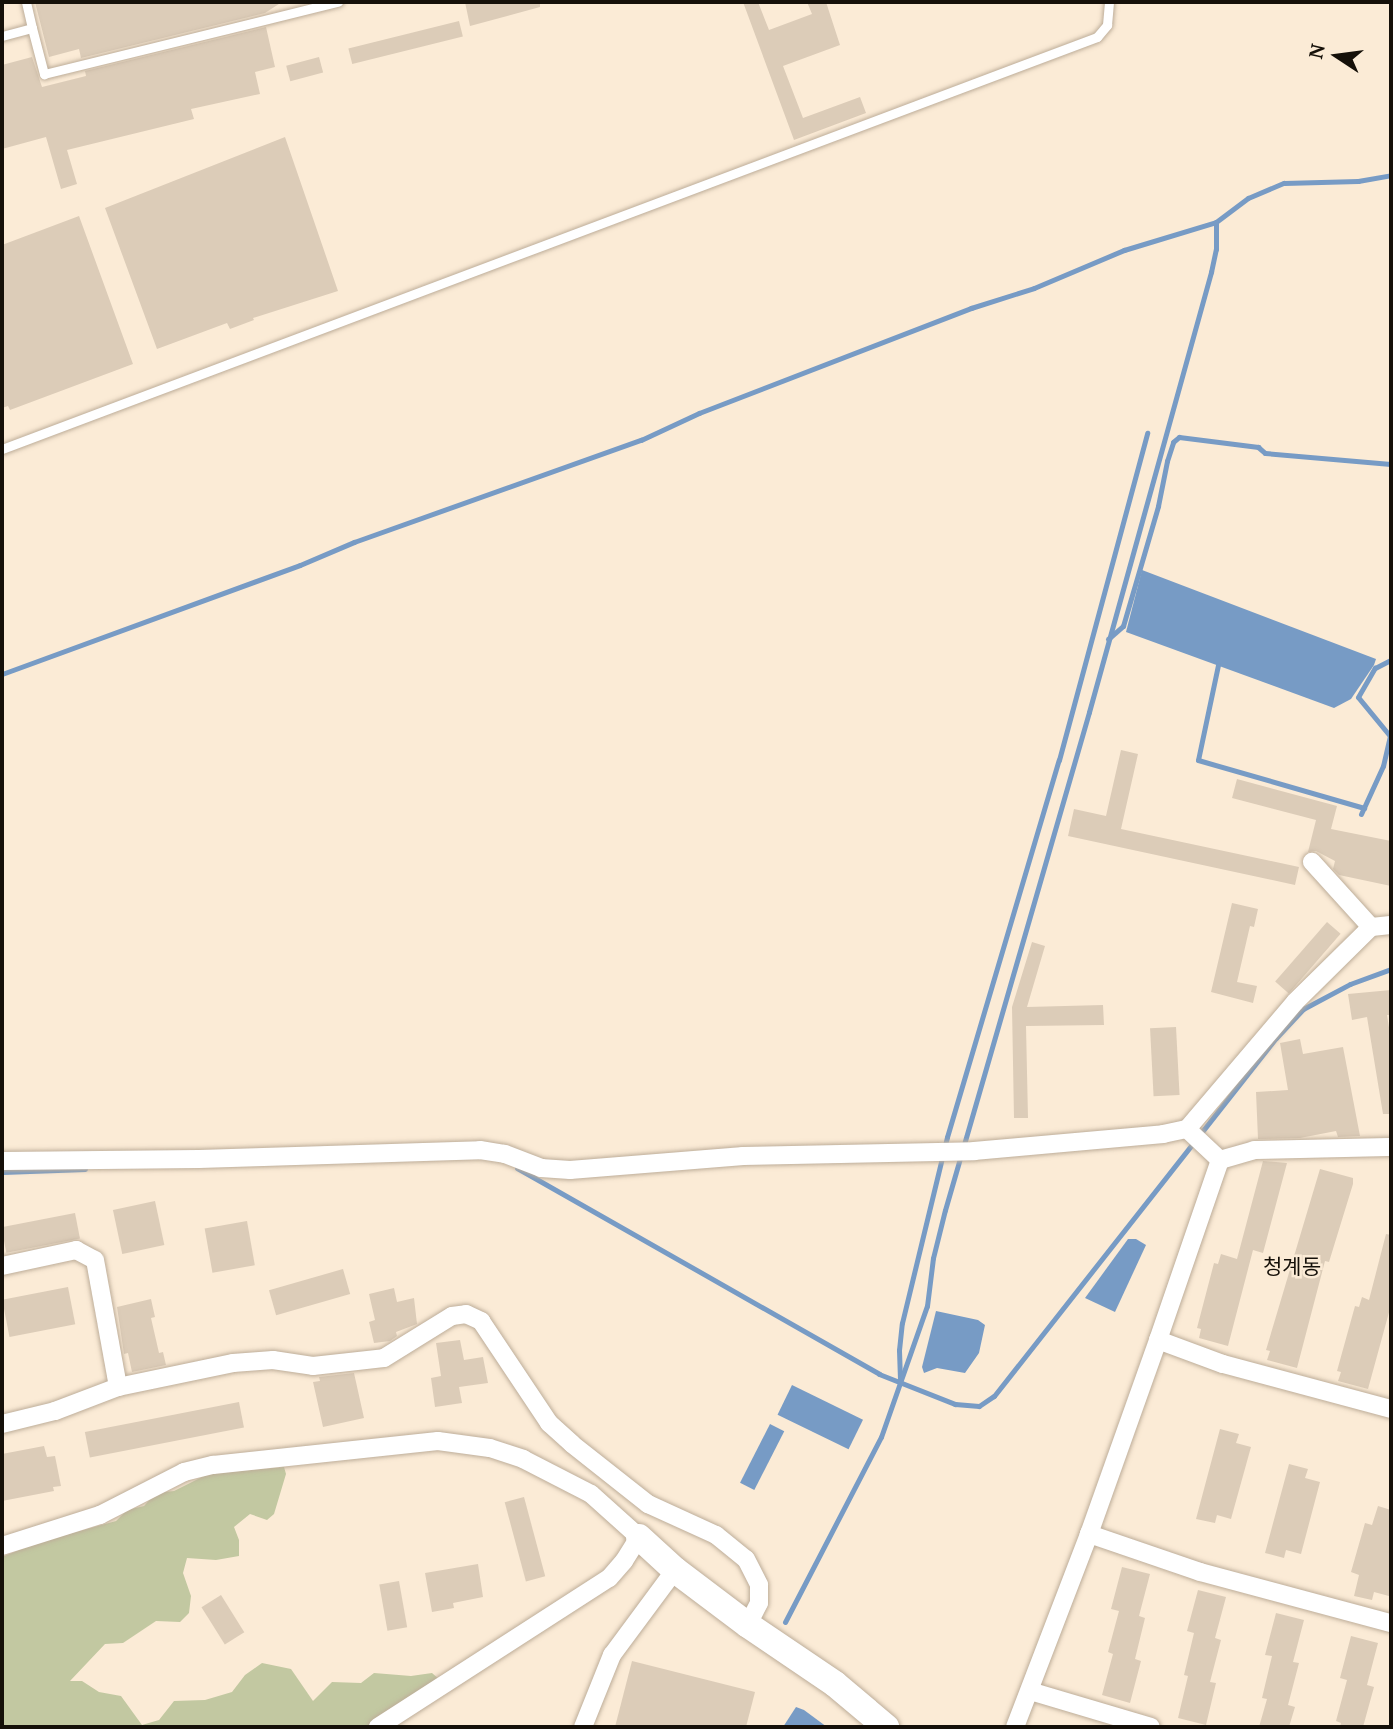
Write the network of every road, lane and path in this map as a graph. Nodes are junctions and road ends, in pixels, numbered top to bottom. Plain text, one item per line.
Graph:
1 (26, 2) edge
2 (338, 2) edge
3 (1109, 2) edge
4 (32, 29) junction
5 (2, 36) edge
6 (2, 449) edge
7 (1312, 862) dead end
8 (1391, 925) edge
9 (1371, 927) junction
10 (1194, 1136) junction
11 (1391, 1147) edge
12 (1220, 1160) junction
13 (2, 1161) edge
14 (2, 1266) edge
15 (1158, 1340) junction
16 (118, 1387) junction
17 (1391, 1409) edge
18 (2, 1424) edge
19 (1089, 1534) junction
20 (639, 1537) junction
21 (2, 1546) edge
22 (674, 1570) junction
23 (1391, 1623) edge
24 (748, 1626) junction
25 (1030, 1690) junction
26 (379, 1727) edge
27 (583, 1727) edge
28 (886, 1727) edge
29 (1015, 1727) edge
30 (1151, 1727) edge

1 - 4 lane
2 - 4 lane
3 - 6 lane
4 - 5 lane
7 - 9 street
8 - 9 street
9 - 10 street
10 - 12 street
10 - 13 street
11 - 12 street
12 - 15 street
14 - 16 street
15 - 17 street
15 - 19 street
16 - 18 street
16 - 24 street
19 - 23 street
19 - 25 street
20 - 21 street
20 - 22 street
20 - 26 street
22 - 24 street
22 - 27 street
24 - 28 street
25 - 29 street
25 - 30 street

